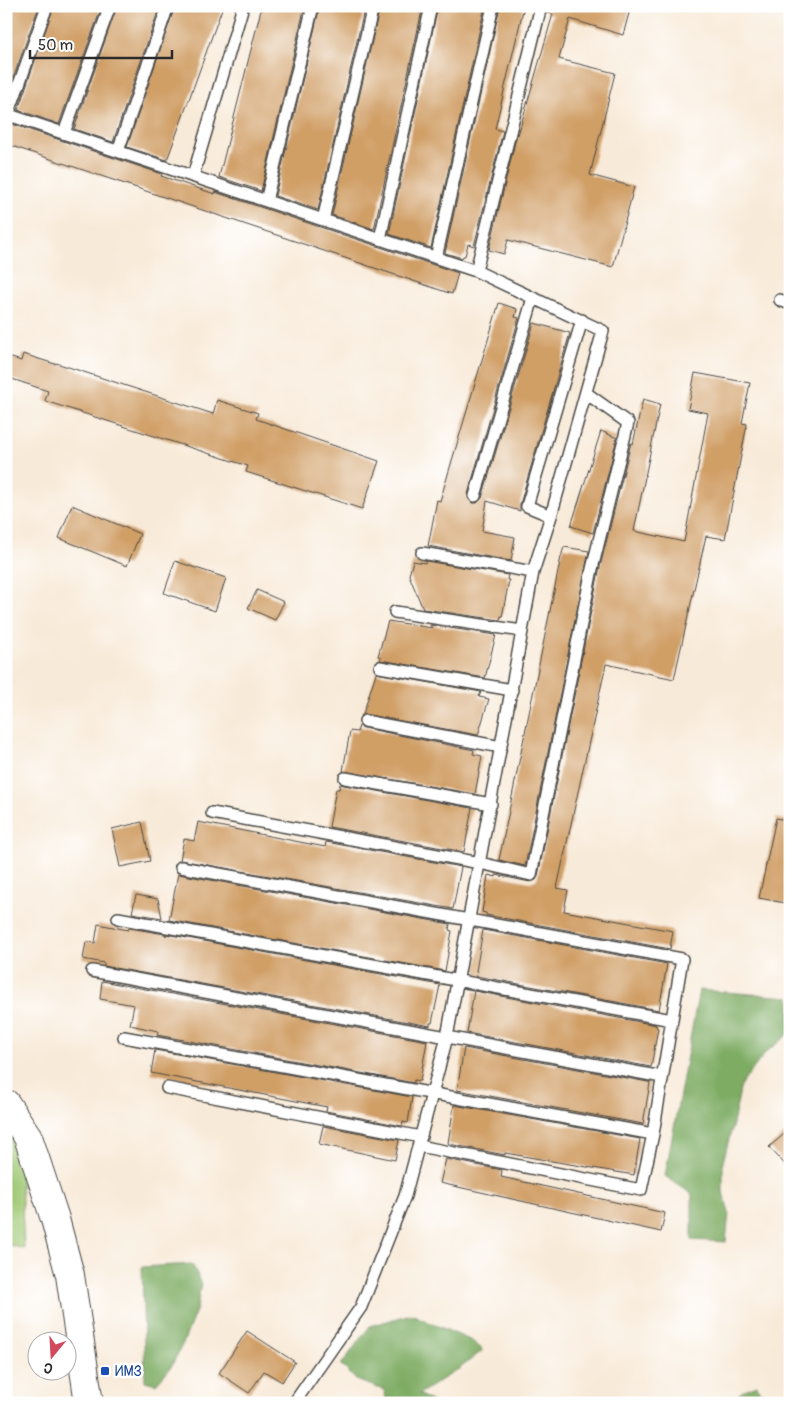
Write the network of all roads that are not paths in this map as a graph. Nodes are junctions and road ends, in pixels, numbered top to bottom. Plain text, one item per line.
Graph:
1 (48, 6) edge
2 (110, 6) edge
3 (168, 6) edge
4 (243, 6) edge
5 (313, 6) edge
6 (373, 6) edge
7 (431, 6) edge
8 (493, 6) edge
9 (541, 6) edge
10 (7, 114) edge
11 (64, 133) junction
12 (118, 152) junction
13 (193, 176) junction
14 (266, 201) junction
15 (323, 220) junction
16 (380, 239) junction
17 (436, 258) junction
18 (476, 271) junction
19 (533, 298) junction
20 (582, 320) junction
21 (586, 392) junction
22 (475, 496) dead end
23 (551, 516) junction
24 (422, 553) dead end
25 (534, 572) junction
26 (396, 612) dead end
27 (522, 632) junction
28 (380, 667) dead end
29 (512, 690) junction
30 (365, 721) dead end
31 (501, 747) junction
32 (345, 778) dead end
33 (491, 804) junction
34 (212, 813) dead end
35 (480, 863) junction
36 (181, 867) dead end
37 (118, 918) dead end
38 (469, 920) junction
39 (92, 971) dead end
40 (458, 981) junction
41 (672, 1020) junction
42 (124, 1037) dead end
43 (447, 1037) junction
44 (662, 1077) junction
45 (167, 1088) dead end
46 (433, 1094) junction
47 (6, 1104) edge
48 (653, 1134) junction
49 (420, 1142) junction
50 (88, 1403) edge
51 (294, 1403) edge

1 - 10 lane
2 - 11 lane
3 - 12 lane
4 - 13 lane
5 - 14 lane
6 - 15 lane
7 - 16 lane
8 - 17 lane
9 - 18 lane
10 - 11 lane
11 - 12 lane
12 - 13 lane
13 - 14 lane
14 - 15 lane
15 - 16 lane
16 - 17 lane
17 - 18 lane
18 - 19 lane
19 - 20 lane
19 - 22 lane
20 - 21 lane
20 - 23 lane
21 - 23 lane
21 - 35 lane
23 - 25 lane
24 - 25 lane
25 - 27 lane
26 - 27 lane
27 - 29 lane
28 - 29 lane
29 - 31 lane
30 - 31 lane
31 - 33 lane
32 - 33 lane
33 - 35 lane
34 - 35 lane
35 - 38 lane
36 - 38 lane
37 - 40 lane
38 - 40 lane
38 - 41 lane
39 - 43 lane
40 - 41 lane
40 - 43 lane
41 - 44 lane
42 - 46 lane
43 - 44 lane
43 - 46 lane
44 - 48 lane
45 - 49 lane
46 - 48 lane
46 - 49 lane
47 - 50 main road
48 - 49 lane
49 - 51 lane

